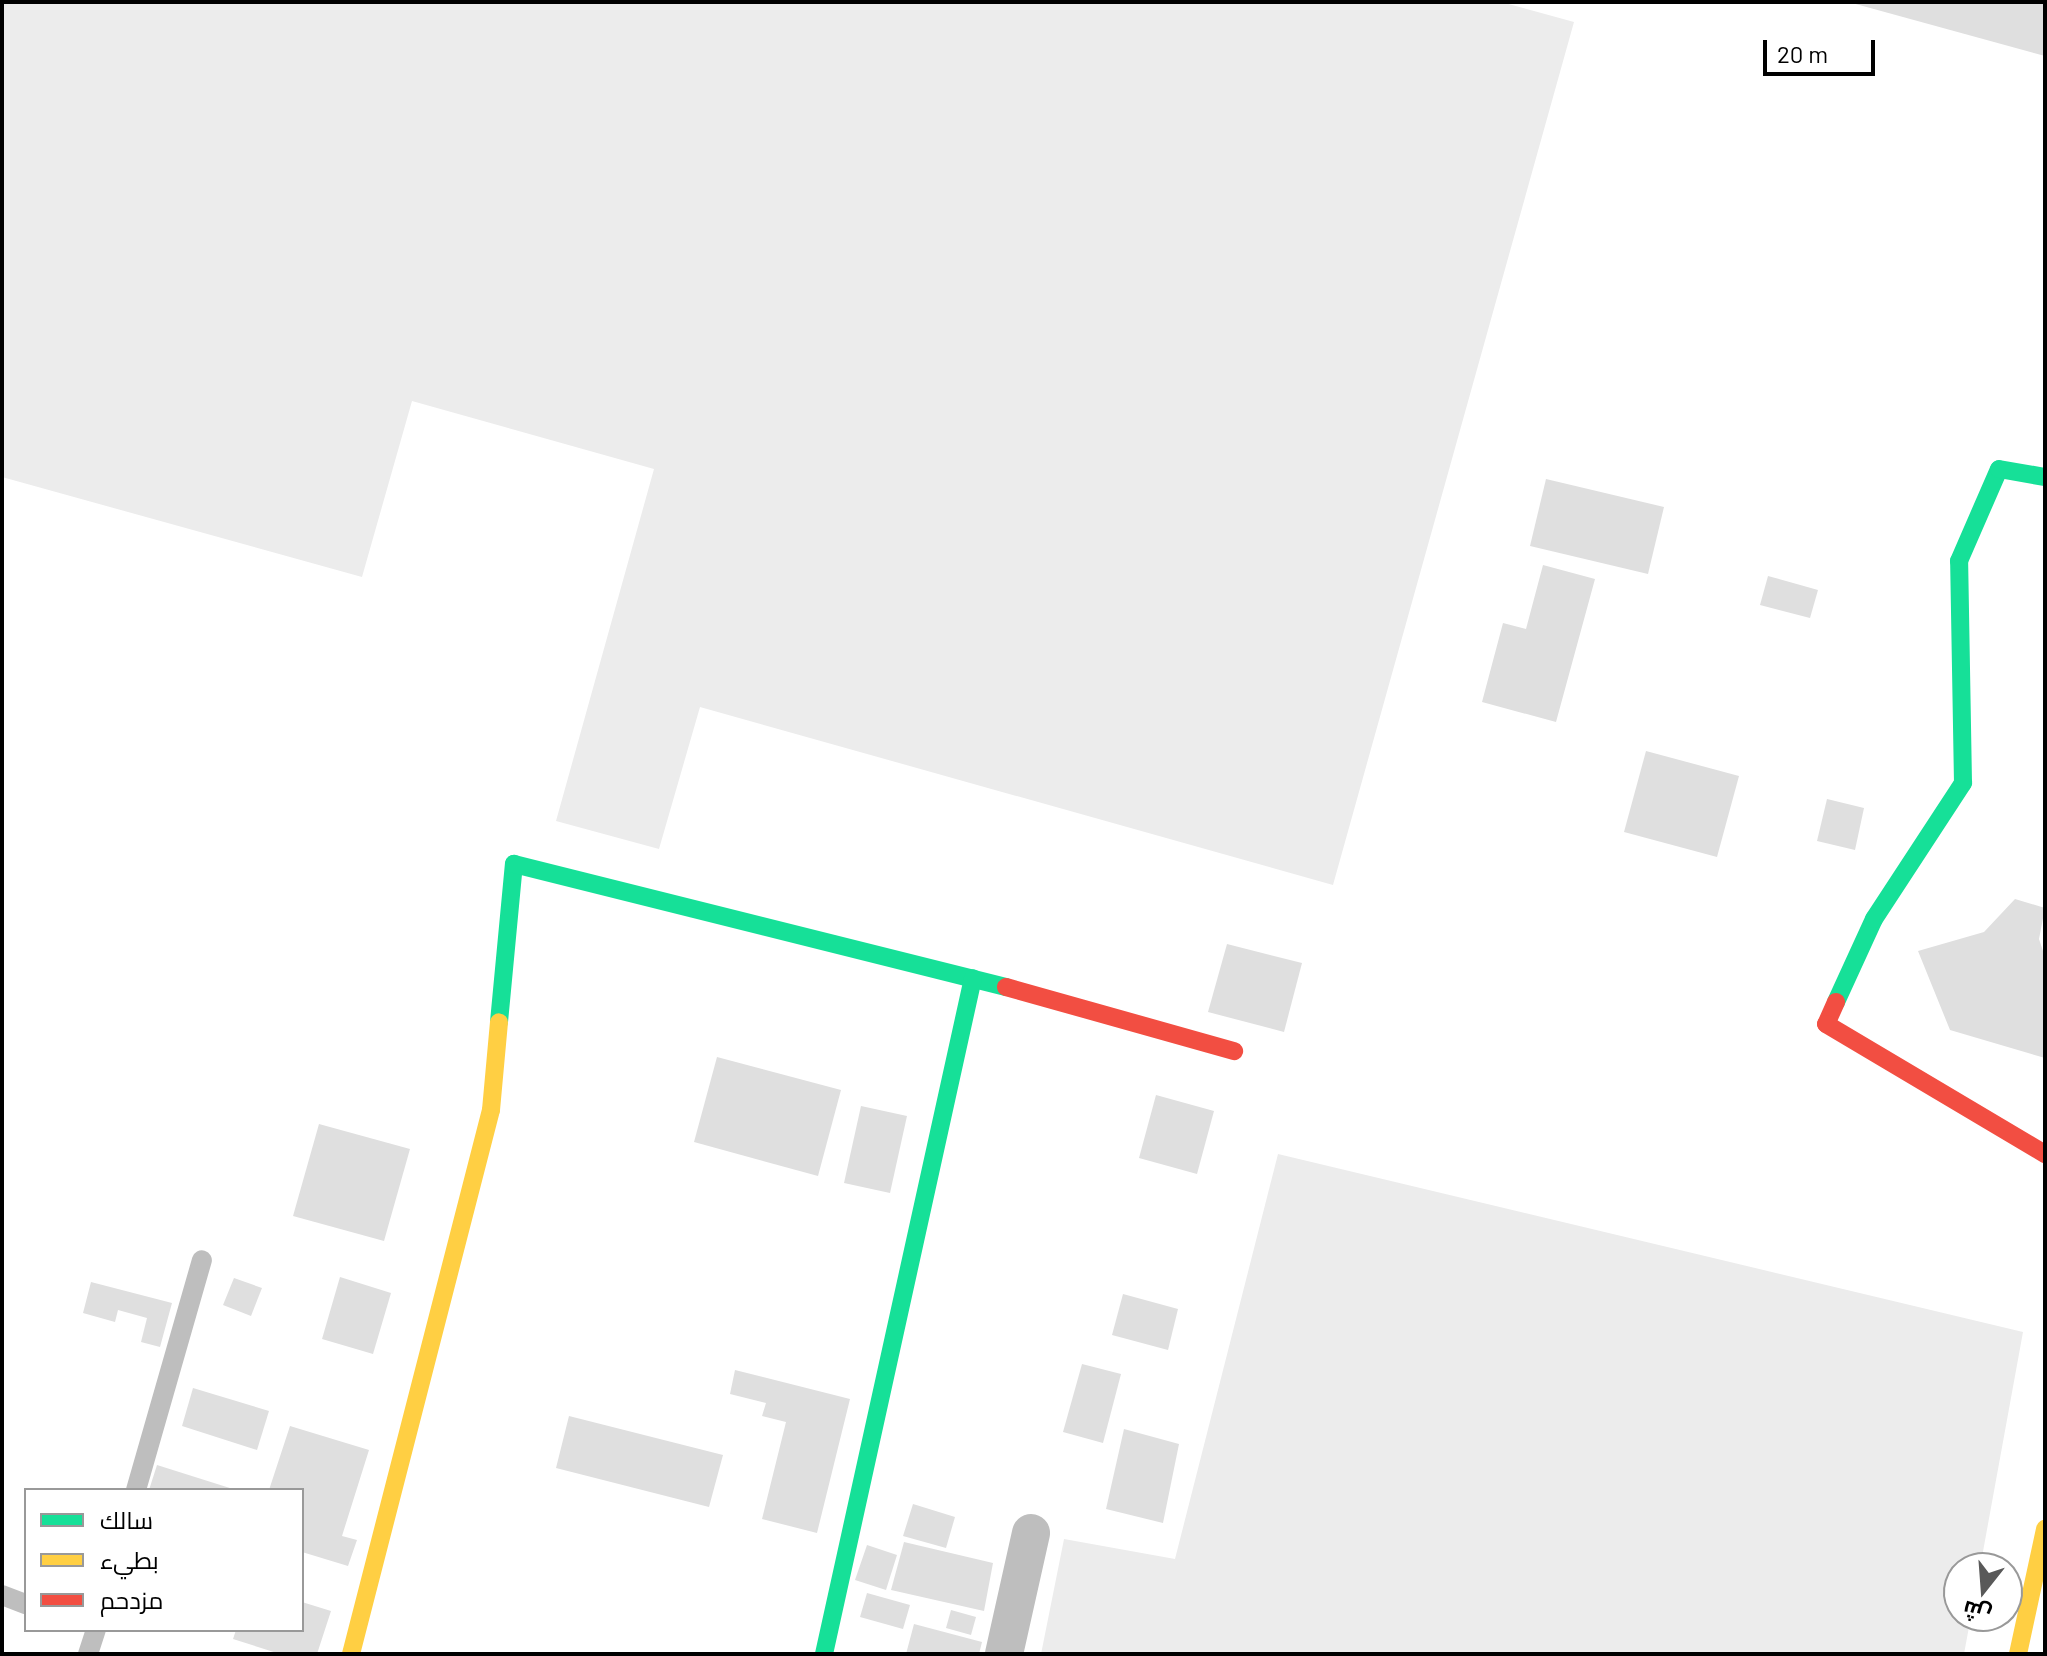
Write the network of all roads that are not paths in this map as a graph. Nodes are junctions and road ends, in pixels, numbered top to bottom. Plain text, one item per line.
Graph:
1 (2045, 477) edge
2 (973, 978) junction
3 (1234, 1051) dead end
4 (2045, 1154) edge
5 (202, 1260) dead end
6 (137, 1488) edge
7 (2045, 1529) edge
8 (1031, 1533) dead end
9 (2, 1595) edge
10 (24, 1603) edge
11 (95, 1632) edge
12 (88, 1654) edge
13 (351, 1654) edge
14 (824, 1654) edge
15 (1004, 1654) edge
16 (2018, 1654) edge

1 - 4 street
2 - 3 street
2 - 13 street
2 - 14 street
5 - 6 lane
7 - 16 street
8 - 15 street
9 - 10 lane
11 - 12 lane

